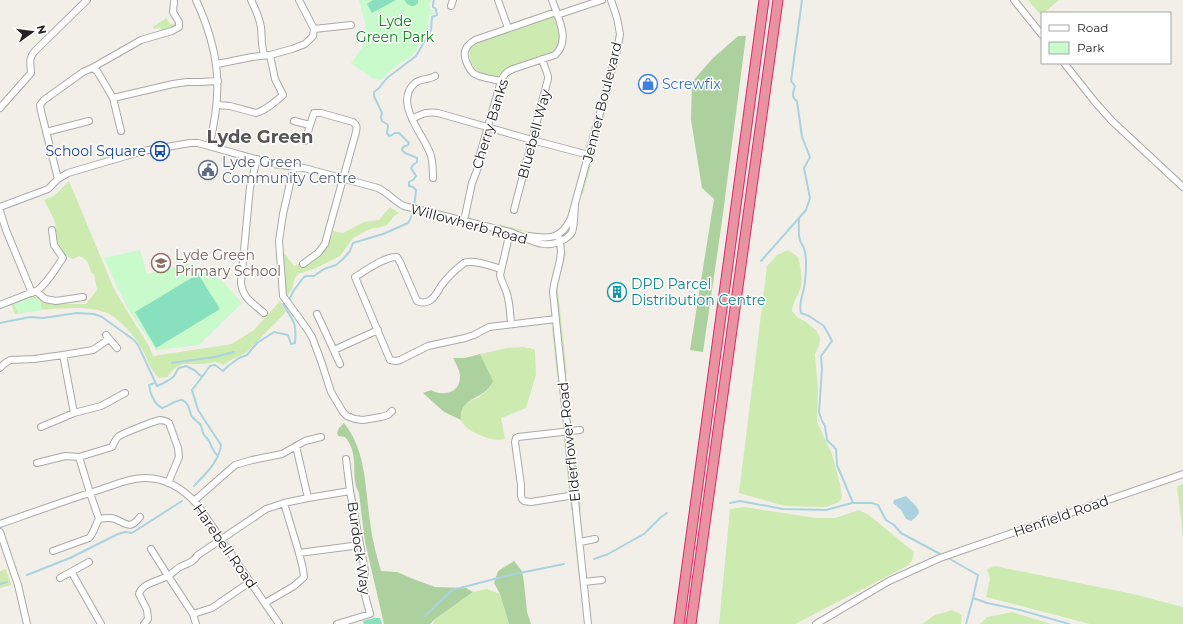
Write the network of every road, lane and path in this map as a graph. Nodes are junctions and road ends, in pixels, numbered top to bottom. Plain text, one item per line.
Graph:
1 (87, 0) edge
2 (196, 0) edge
3 (251, 0) edge
4 (299, 0) edge
5 (498, 0) edge
6 (552, 0) edge
7 (602, 0) edge
8 (611, 0) edge
9 (764, 0) edge
10 (778, 0) edge
11 (1014, 0) edge
12 (174, 2) dead end
13 (557, 14) junction
14 (351, 25) dead end
15 (508, 28) junction
16 (314, 29) junction
17 (1041, 34) edge
18 (267, 55) junction
19 (542, 60) junction
20 (217, 64) junction
21 (1065, 64) edge
22 (92, 68) junction
23 (435, 76) dead end
24 (218, 81) junction
25 (501, 81) junction
26 (113, 98) junction
27 (217, 104) junction
28 (0, 108) edge
29 (412, 118) junction
30 (89, 121) dead end
31 (294, 121) dead end
32 (310, 125) junction
33 (488, 127) junction
34 (121, 131) dead end
35 (46, 132) junction
36 (532, 140) junction
37 (305, 142) dead end
38 (209, 146) junction
39 (589, 155) junction
40 (257, 159) junction
41 (294, 166) junction
42 (343, 178) junction
43 (433, 178) dead end
44 (58, 179) junction
45 (1183, 187) edge
46 (575, 204) junction
47 (0, 207) edge
48 (514, 210) dead end
49 (0, 211) edge
50 (464, 221) junction
51 (52, 230) dead end
52 (510, 232) junction
53 (520, 235) junction
54 (558, 235) junction
55 (550, 238) junction
56 (560, 242) junction
57 (553, 244) junction
58 (63, 258) junction
59 (71, 260) dead end
60 (560, 260) junction
61 (304, 264) dead end
62 (501, 269) junction
63 (34, 292) junction
64 (83, 297) dead end
65 (0, 305) edge
66 (264, 312) dead end
67 (317, 314) dead end
68 (556, 319) junction
69 (511, 324) junction
70 (378, 330) junction
71 (117, 348) dead end
72 (334, 350) junction
73 (63, 355) junction
74 (340, 364) dead end
75 (0, 368) edge
76 (126, 394) dead end
77 (392, 411) dead end
78 (74, 413) junction
79 (41, 427) dead end
80 (580, 430) dead end
81 (568, 431) junction
82 (320, 437) dead end
83 (296, 446) junction
84 (79, 457) junction
85 (346, 459) dead end
86 (37, 463) dead end
87 (1183, 474) edge
88 (168, 483) junction
89 (350, 490) junction
90 (90, 493) junction
91 (575, 495) junction
92 (308, 498) junction
93 (194, 501) junction
94 (284, 503) junction
95 (140, 516) dead end
96 (100, 519) junction
97 (0, 524) edge
98 (0, 532) edge
99 (595, 539) dead end
100 (221, 540) junction
101 (580, 542) junction
102 (360, 544) junction
103 (151, 549) dead end
104 (53, 551) dead end
105 (299, 553) junction
106 (89, 562) dead end
107 (72, 573) junction
108 (168, 576) junction
109 (60, 578) dead end
110 (602, 580) dead end
111 (250, 582) junction
112 (584, 582) junction
113 (265, 603) junction
114 (193, 614) junction
115 (27, 624) edge
116 (101, 624) edge
117 (144, 624) edge
118 (196, 624) edge
119 (279, 624) edge
120 (337, 624) edge
121 (588, 624) edge
122 (679, 624) edge
123 (691, 624) edge
124 (816, 624) edge

1 - 28 street
2 - 20 street
3 - 18 street
4 - 16 street
5 - 15 street
6 - 13 street, Cherry Banks
7 - 13 street
8 - 39 street, Jenner Boulevard
9 - 122 highway
10 - 123 highway
11 - 17 street
12 - 22 street
13 - 15 street
13 - 19 street, Cherry Banks
14 - 16 street
15 - 25 street
16 - 18 street
18 - 20 street
18 - 27 street
19 - 25 street, Cherry Banks
19 - 36 street, Bluebell Way
20 - 24 street
21 - 45 street
22 - 26 street
22 - 35 street
23 - 29 street
24 - 26 street
24 - 27 street
25 - 33 street, Cherry Banks
26 - 34 street
27 - 38 street
29 - 33 street
29 - 43 street
30 - 35 street
31 - 32 street
32 - 37 street
32 - 42 street
33 - 36 street
33 - 50 street, Cherry Banks
35 - 44 street
36 - 39 street
36 - 48 street, Bluebell Way
38 - 40 street, Willowherb Road
38 - 44 street, Willowherb Road
39 - 46 street, Jenner Boulevard
40 - 41 street, Willowherb Road
40 - 66 street
41 - 42 street, Willowherb Road
41 - 77 street
42 - 50 street, Willowherb Road
42 - 61 street
44 - 47 street, Willowherb Road
46 - 54 street, Jenner Boulevard
46 - 56 street, Jenner Boulevard
49 - 63 street
50 - 52 street, Willowherb Road
51 - 58 street
52 - 53 street, Willowherb Road
52 - 62 street
53 - 55 street
53 - 57 street, Willowherb Road
54 - 55 street
54 - 56 street, Elderflower Road
55 - 57 street
56 - 57 street
56 - 60 street, Elderflower Road
57 - 60 street
58 - 59 street
58 - 63 street
60 - 68 street, Elderflower Road
62 - 69 street
62 - 70 street
63 - 64 street
63 - 65 street
67 - 72 street
68 - 69 street
68 - 81 street, Elderflower Road
69 - 70 street
70 - 72 street
71 - 73 street
72 - 74 street
73 - 75 street
73 - 78 street
76 - 78 street
78 - 79 street
80 - 81 street
81 - 91 street, Elderflower Road
81 - 91 street
82 - 83 street
83 - 92 street
83 - 93 street
84 - 86 street
84 - 88 street
84 - 90 street
85 - 89 street, Burdock Way
87 - 124 street, Henfield Road
88 - 90 street, Harebell Road
88 - 93 street, Harebell Road
89 - 92 street
89 - 102 street, Burdock Way
90 - 96 street
90 - 97 street, Harebell Road
91 - 101 street, Elderflower Road
92 - 94 street
93 - 100 street, Harebell Road
94 - 100 street
94 - 105 street
95 - 96 street
96 - 104 street
98 - 115 street
99 - 101 street
100 - 108 street
100 - 111 street, Harebell Road
101 - 112 street, Elderflower Road
102 - 105 street
102 - 120 street, Burdock Way
103 - 108 street
105 - 113 street
106 - 107 street
107 - 109 street
107 - 116 street
108 - 114 street
108 - 117 street
110 - 112 street
111 - 113 street, Harebell Road
111 - 114 street
112 - 121 street, Elderflower Road
113 - 119 street, Harebell Road
114 - 118 street

